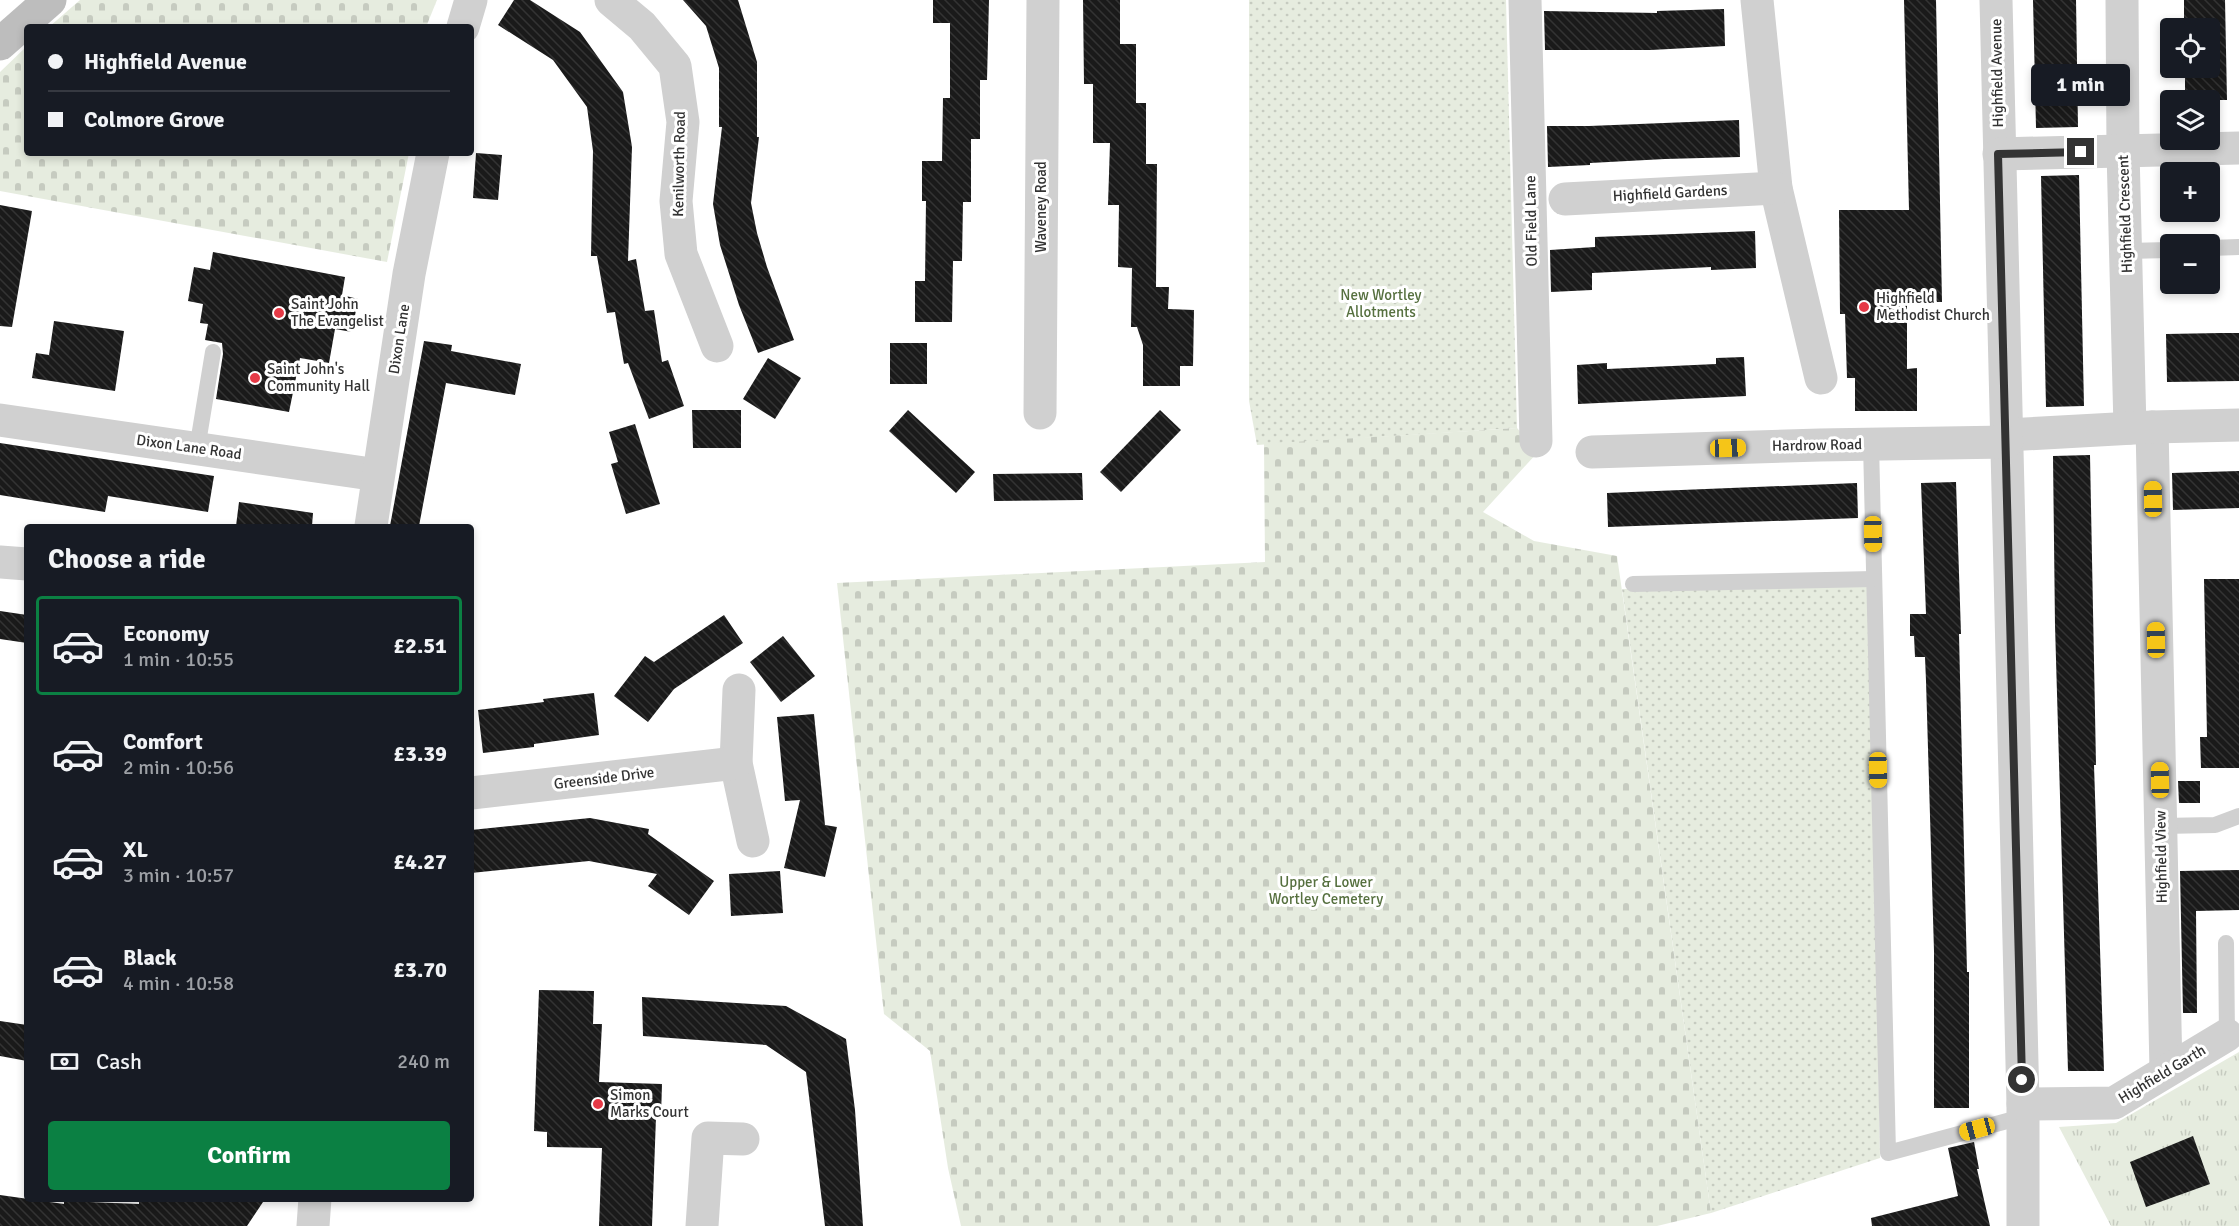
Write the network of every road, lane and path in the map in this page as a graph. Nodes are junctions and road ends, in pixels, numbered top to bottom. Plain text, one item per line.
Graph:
1 (50, 0) edge
2 (471, 0) edge
3 (611, 0) edge
4 (1043, 0) edge
5 (1525, 0) edge
6 (1757, 0) edge
7 (1996, 0) edge
8 (2122, 0) edge
9 (464, 24) edge
10 (0, 44) edge
11 (2239, 148) edge
12 (2123, 151) junction
13 (1998, 154) junction
14 (432, 156) edge
15 (1776, 188) junction
16 (1565, 199) dead end
17 (2239, 247) edge
18 (2220, 248) edge
19 (2160, 250) edge
20 (2126, 252) junction
21 (717, 346) dead end
22 (213, 352) dead end
23 (1821, 378) dead end
24 (1040, 413) dead end
25 (0, 420) edge
26 (2239, 425) edge
27 (2141, 428) junction
28 (2007, 439) junction
29 (1536, 441) dead end
30 (1871, 444) junction
31 (197, 449) junction
32 (1592, 452) dead end
33 (378, 476) junction
34 (371, 524) edge
35 (0, 562) edge
36 (24, 564) edge
37 (1874, 579) junction
38 (1633, 584) dead end
39 (739, 690) dead end
40 (736, 763) junction
41 (474, 793) edge
42 (2239, 816) edge
43 (2161, 826) junction
44 (753, 841) dead end
45 (2226, 943) dead end
46 (2233, 1033) edge
47 (2166, 1071) junction
48 (2022, 1111) junction
49 (743, 1139) dead end
50 (315, 1202) edge
51 (313, 1226) edge
52 (702, 1226) edge
53 (2023, 1226) edge

1 - 10 street
2 - 9 street
3 - 21 street, Kenilworth Road
4 - 24 street, Waveney Road
5 - 29 street, Old Field Lane
6 - 15 street
7 - 13 street, Highfield Avenue
8 - 12 street, Highfield Crescent
11 - 12 street
12 - 13 street
12 - 20 street, Highfield Crescent
13 - 28 street, Highfield Avenue
14 - 33 street, Dixon Lane
15 - 16 street, Highfield Gardens
15 - 23 street
17 - 18 lane
19 - 20 lane
20 - 27 street, Highfield Crescent
22 - 31 lane
25 - 31 street, Dixon Lane Road
26 - 27 street, Hardrow Road
27 - 28 street, Hardrow Road
27 - 43 street, Highfield View
28 - 30 street, Hardrow Road
28 - 48 street, Highfield Avenue
30 - 32 street, Hardrow Road
30 - 37 lane
31 - 33 street, Dixon Lane Road
33 - 34 street, Dixon Lane
35 - 36 street
37 - 38 lane
37 - 48 lane
39 - 40 street
40 - 41 street, Greenside Drive
40 - 44 street
42 - 43 lane
43 - 47 street, Highfield View
45 - 46 lane
46 - 47 street, Highfield Garth
47 - 48 street, Highfield Garth
48 - 53 street, Highfield Avenue
49 - 52 street
50 - 51 street

